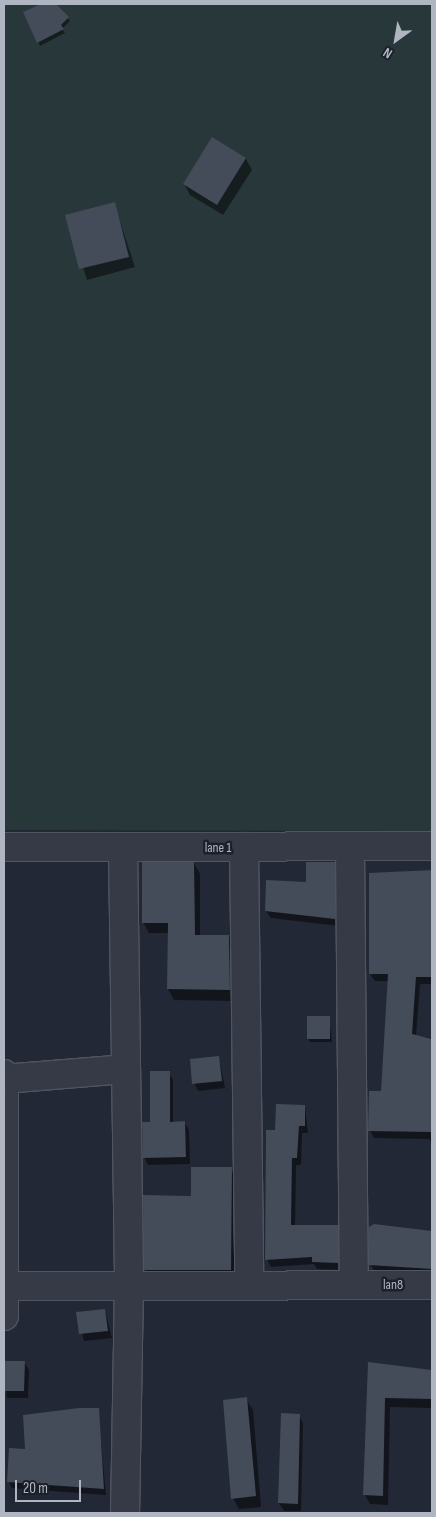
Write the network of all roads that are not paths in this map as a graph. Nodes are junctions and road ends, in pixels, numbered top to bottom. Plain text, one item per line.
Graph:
1 (432, 846) edge
2 (4, 847) edge
3 (350, 847) junction
4 (122, 848) junction
5 (244, 848) junction
6 (126, 1068) junction
7 (4, 1074) edge
8 (4, 1080) edge
9 (4, 1190) edge
10 (250, 1285) junction
11 (354, 1285) junction
12 (432, 1285) edge
13 (6, 1286) junction
14 (129, 1286) junction
15 (4, 1316) edge
16 (125, 1513) edge

1 - 3 street, lane 1
2 - 4 street, lane 1
3 - 5 street, lane 1
3 - 11 street
4 - 5 street, lane 1
4 - 6 street
5 - 10 street
6 - 8 street
6 - 14 street
7 - 8 street
8 - 9 street
9 - 13 street
10 - 11 street, lan8
10 - 14 street, lan8
11 - 12 street, lan8
13 - 14 street, lan8
13 - 15 street
14 - 16 street

